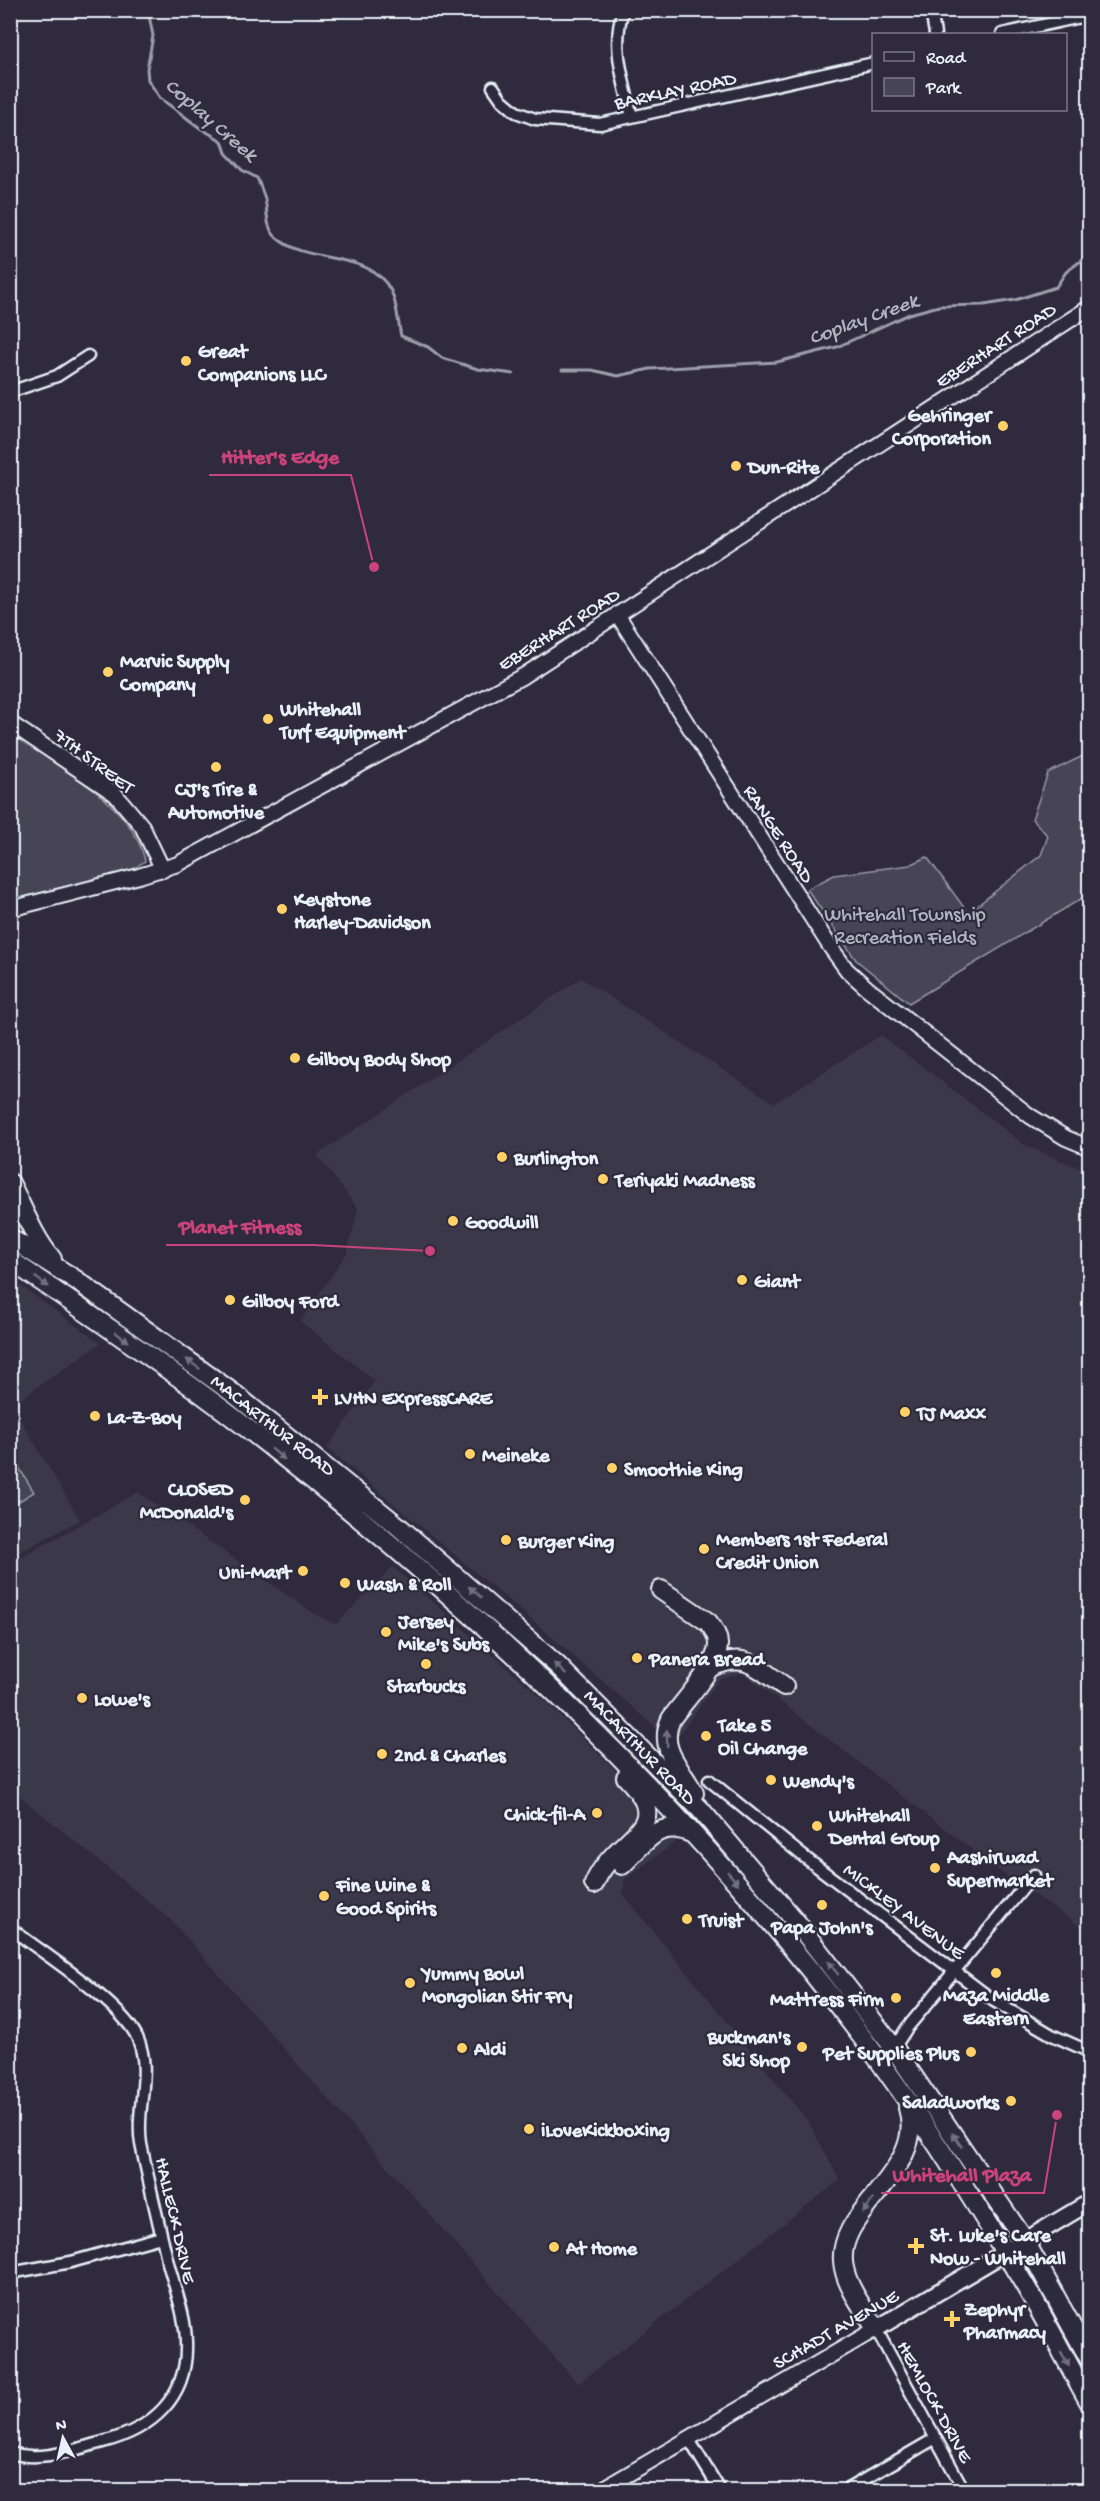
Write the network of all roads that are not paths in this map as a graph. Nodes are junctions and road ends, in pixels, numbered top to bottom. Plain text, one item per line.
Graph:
1 (623, 10) edge
2 (931, 10) edge
3 (1088, 14) edge
4 (935, 33) edge
5 (1006, 33) edge
6 (872, 63) edge
7 (493, 87) dead end
8 (632, 117) junction
9 (1089, 307) edge
10 (88, 356) dead end
11 (10, 392) edge
12 (617, 614) junction
13 (10, 723) edge
14 (163, 870) junction
15 (10, 909) edge
16 (1089, 1148) edge
17 (10, 1183) edge
18 (10, 1238) edge
19 (10, 1260) edge
20 (76, 1280) junction
21 (661, 1590) dead end
22 (711, 1667) junction
23 (784, 1686) dead end
24 (600, 1736) junction
25 (709, 1780) dead end
26 (700, 1809) junction
27 (695, 1834) junction
28 (1034, 1875) dead end
29 (10, 1929) edge
30 (955, 1971) junction
31 (894, 2048) junction
32 (1089, 2052) edge
33 (905, 2098) junction
34 (1089, 2202) edge
35 (162, 2237) junction
36 (1025, 2241) junction
37 (1005, 2253) junction
38 (10, 2273) edge
39 (876, 2329) junction
40 (1089, 2360) edge
41 (1089, 2403) edge
42 (688, 2438) junction
43 (936, 2438) junction
44 (10, 2453) edge
45 (601, 2490) edge
46 (720, 2490) edge
47 (846, 2490) edge
48 (964, 2490) edge

1 - 8 street
2 - 4 street
3 - 5 street
6 - 8 street, BARKLAY ROAD
7 - 8 street, BARKLAY ROAD
9 - 12 street, EBERHART ROAD
10 - 11 street
12 - 14 street, EBERHART ROAD
12 - 16 street, RANGE ROAD
13 - 14 street, 7TH STREET
14 - 15 street, EBERHART ROAD
17 - 20 highway
18 - 20 highway, MACARTHUR ROAD
19 -> 24 highway, MACARTHUR ROAD
26 -> 20 highway, MACARTHUR ROAD
21 - 22 highway
22 - 23 highway
26 -> 22 highway
24 - 27 highway, MACARTHUR ROAD
24 - 27 highway
25 - 30 street, MICKLEY AVENUE
31 -> 26 highway, MACARTHUR ROAD
27 -> 33 highway, MACARTHUR ROAD
28 - 30 street
29 - 35 street, HALLECK DRIVE
30 - 31 street
30 - 32 street, MICKLEY AVENUE
36 -> 31 highway, MACARTHUR ROAD
33 - 37 highway, MACARTHUR ROAD
33 -> 39 highway
34 - 36 main road, SCHADT AVENUE
35 - 38 street
35 - 44 street, HALLECK DRIVE
36 - 37 main road, SCHADT AVENUE
36 - 40 highway, MACARTHUR ROAD
37 - 39 main road, SCHADT AVENUE
37 -> 41 highway, MACARTHUR ROAD
39 - 42 street, SCHADT AVENUE
39 - 43 street, HEMLOCK DRIVE
42 - 45 street, SCHADT AVENUE
42 - 46 street
43 - 47 street
43 - 48 street, HEMLOCK DRIVE

